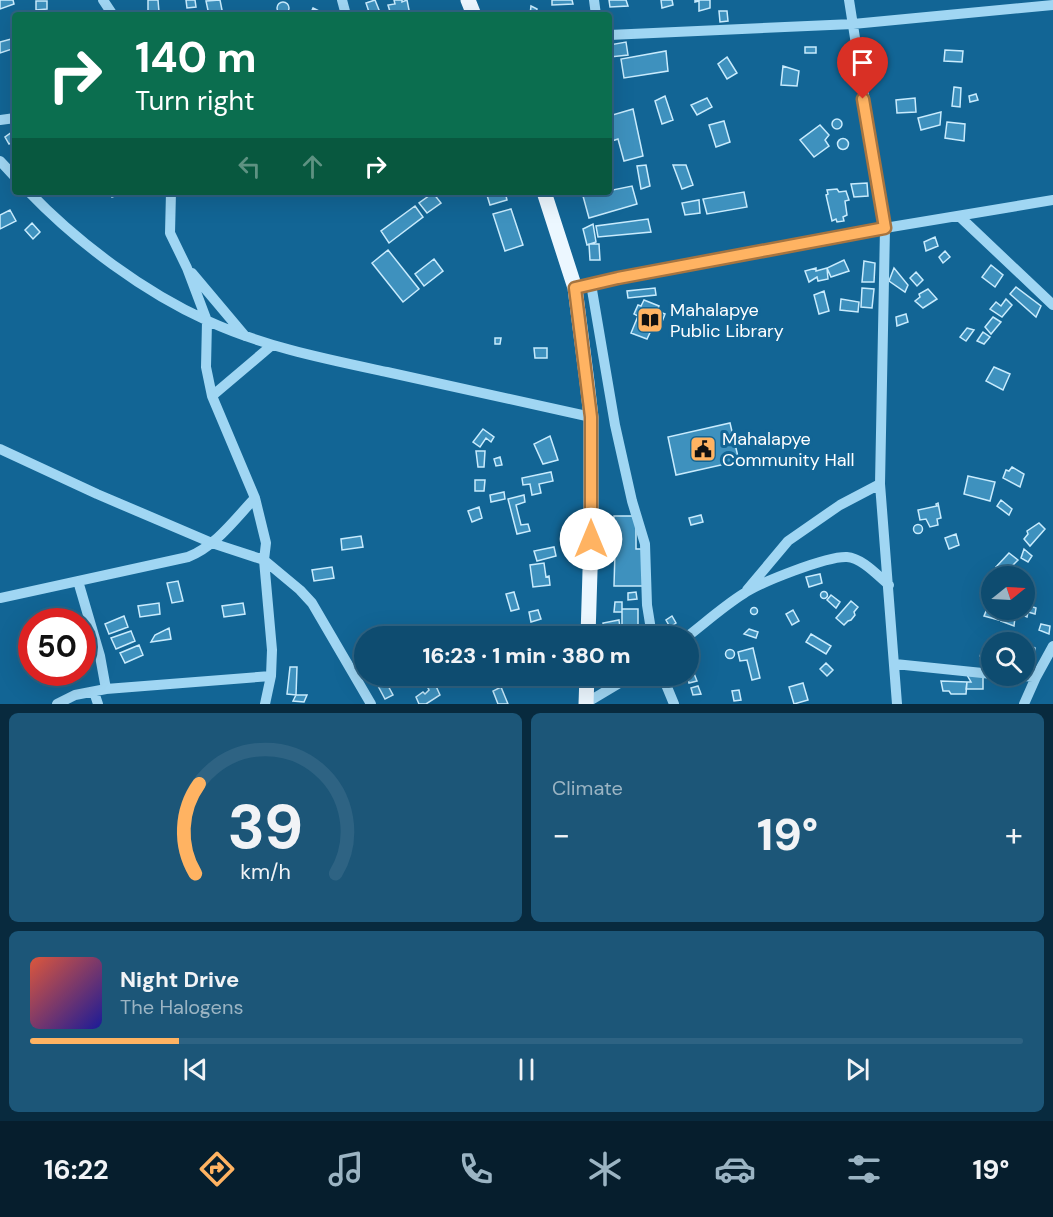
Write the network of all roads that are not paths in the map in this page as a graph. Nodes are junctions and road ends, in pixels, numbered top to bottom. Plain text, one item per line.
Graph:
1 (849, 0) edge
2 (1053, 5) edge
3 (853, 24) junction
4 (612, 35) edge
5 (0, 161) edge
6 (12, 174) edge
7 (32, 195) edge
8 (171, 195) edge
9 (545, 195) edge
10 (1053, 200) edge
11 (959, 216) junction
12 (885, 228) junction
13 (187, 268) junction
14 (591, 284) junction
15 (575, 288) junction
16 (1053, 305) edge
17 (207, 321) junction
18 (246, 337) junction
19 (271, 346) junction
20 (212, 396) junction
21 (591, 417) junction
22 (0, 448) edge
23 (880, 484) junction
24 (255, 498) junction
25 (212, 543) junction
26 (264, 560) junction
27 (78, 581) junction
28 (889, 585) junction
29 (745, 592) junction
30 (0, 598) edge
31 (588, 626) edge
32 (650, 626) edge
33 (699, 628) edge
34 (1053, 646) edge
35 (895, 664) junction
36 (981, 673) edge
37 (271, 676) junction
38 (1035, 677) edge
39 (587, 686) edge
40 (615, 686) edge
41 (667, 686) edge
42 (1031, 686) edge
43 (106, 689) junction
44 (94, 692) junction
45 (57, 704) edge
46 (98, 704) edge
47 (265, 704) edge
48 (371, 704) edge
49 (586, 704) edge
50 (674, 704) edge
51 (897, 704) edge
52 (1024, 704) edge

1 - 3 street
2 - 3 street
3 - 4 street
3 - 12 street
5 - 6 street
7 - 17 street
8 - 13 street
9 - 15 main road
10 - 11 street
11 - 12 street
11 - 16 street
12 - 14 street
12 - 23 street
13 - 17 street
13 - 18 street
14 - 15 street
14 - 32 street
15 - 21 main road
17 - 18 street
17 - 20 street
18 - 19 street
19 - 20 street
19 - 21 street
20 - 24 street
21 - 31 main road
22 - 25 street
23 - 28 street
23 - 29 street
24 - 25 street
24 - 26 street
25 - 26 street
25 - 27 street
26 - 37 street
26 - 48 street
27 - 30 street
27 - 43 street
28 - 29 street
28 - 35 street
29 - 33 street
34 - 38 street
35 - 36 street
35 - 51 street
37 - 43 street
37 - 47 street
39 - 49 main road
40 - 49 street
41 - 50 street
42 - 52 street
43 - 44 street
44 - 45 street
44 - 46 street

